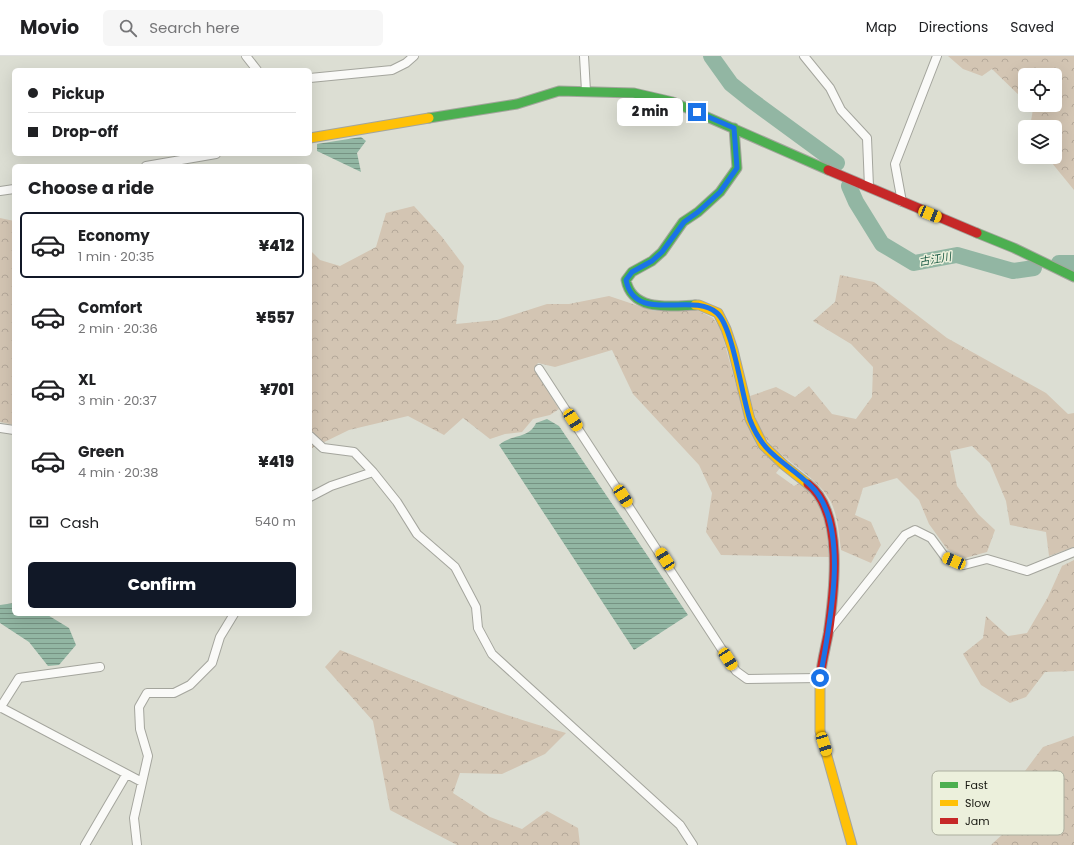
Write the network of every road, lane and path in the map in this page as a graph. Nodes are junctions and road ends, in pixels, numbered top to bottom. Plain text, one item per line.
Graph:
1 (246, 56) edge
2 (414, 56) edge
3 (584, 56) edge
4 (804, 56) edge
5 (937, 56) edge
6 (255, 68) edge
7 (312, 78) edge
8 (586, 91) junction
9 (734, 128) junction
10 (312, 138) edge
11 (204, 156) edge
12 (158, 164) edge
13 (869, 187) junction
14 (12, 189) edge
15 (0, 191) edge
16 (902, 202) junction
17 (1074, 277) edge
18 (540, 369) dead end
19 (0, 428) edge
20 (12, 430) edge
21 (312, 438) edge
22 (373, 472) junction
23 (312, 496) edge
24 (1074, 552) edge
25 (233, 616) edge
26 (828, 633) junction
27 (100, 667) dead end
28 (820, 678) junction
29 (0, 707) edge
30 (126, 775) junction
31 (142, 782) junction
32 (85, 845) edge
33 (137, 845) edge
34 (694, 845) edge
35 (851, 845) edge

1 - 6 street
2 - 7 street
3 - 8 street
4 - 13 street
5 - 16 street
8 - 9 street
8 - 10 street
9 - 13 street
9 - 26 street
11 - 12 street
13 - 16 street
14 - 15 street
16 - 17 street
18 - 28 street
19 - 20 street
21 - 22 street
22 - 23 street
22 - 34 street
24 - 26 street
25 - 31 street
26 - 28 street
27 - 29 street
28 - 35 street
29 - 30 street
30 - 31 street
30 - 32 street
31 - 33 street

